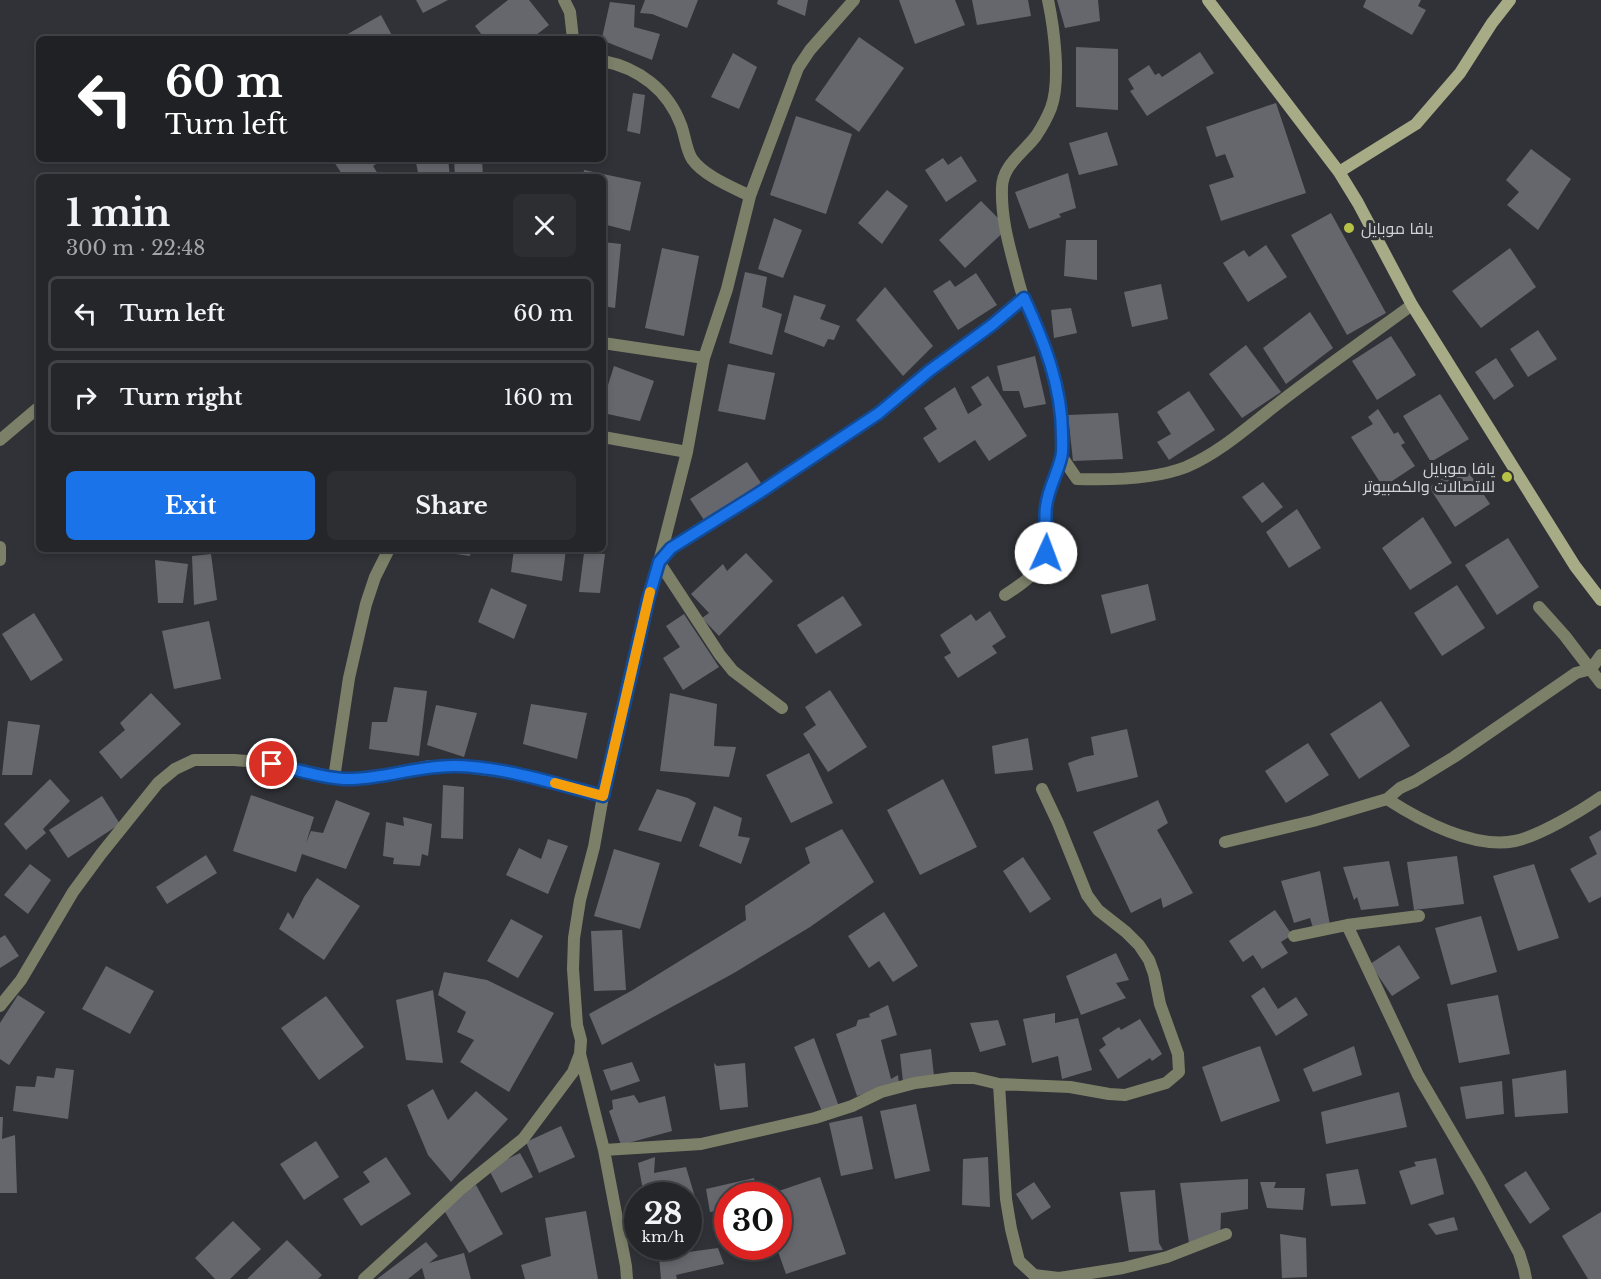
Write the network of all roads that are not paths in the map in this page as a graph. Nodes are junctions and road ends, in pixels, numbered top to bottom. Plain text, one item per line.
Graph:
1 (564, 0) edge
2 (854, 0) edge
3 (1047, 0) edge
4 (1208, 0) edge
5 (1510, 0) edge
6 (573, 36) edge
7 (606, 62) edge
8 (1339, 172) junction
9 (750, 196) junction
10 (1024, 298) junction
11 (1412, 305) junction
12 (606, 343) edge
13 (704, 358) junction
14 (36, 410) edge
15 (606, 438) edge
16 (0, 440) edge
17 (687, 452) junction
18 (1062, 457) junction
19 (0, 547) edge
20 (388, 552) edge
21 (0, 560) edge
22 (659, 562) junction
23 (1005, 595) dead end
24 (1601, 600) edge
25 (1539, 606) dead end
26 (1601, 656) edge
27 (1591, 669) junction
28 (1601, 683) edge
29 (782, 708) dead end
30 (334, 777) junction
31 (1042, 789) dead end
32 (603, 796) junction
33 (1601, 796) edge
34 (1387, 799) junction
35 (1224, 842) dead end
36 (1419, 916) dead end
37 (1347, 926) junction
38 (1294, 936) dead end
39 (0, 1006) edge
40 (580, 1054) junction
41 (999, 1084) junction
42 (604, 1150) junction
43 (1226, 1233) dead end
44 (364, 1279) edge
45 (627, 1279) edge
46 (1526, 1279) edge

1 - 6 street
2 - 9 street
3 - 10 street
4 - 8 main road
5 - 8 main road
7 - 9 street
8 - 11 main road
9 - 13 street
10 - 18 street
10 - 22 street
11 - 18 street
11 - 24 main road
12 - 13 street
13 - 17 street
14 - 16 street
15 - 17 street
17 - 22 street
18 - 23 street
19 - 21 street
20 - 30 street
22 - 29 street
22 - 32 street
25 - 27 street
26 - 27 street
27 - 28 street
27 - 34 street
30 - 32 street
30 - 39 street
31 - 41 street
32 - 40 street
33 - 34 street
34 - 35 street
36 - 37 street
37 - 38 street
37 - 46 street
40 - 42 street
40 - 44 street
41 - 42 street
41 - 43 street
42 - 45 street

